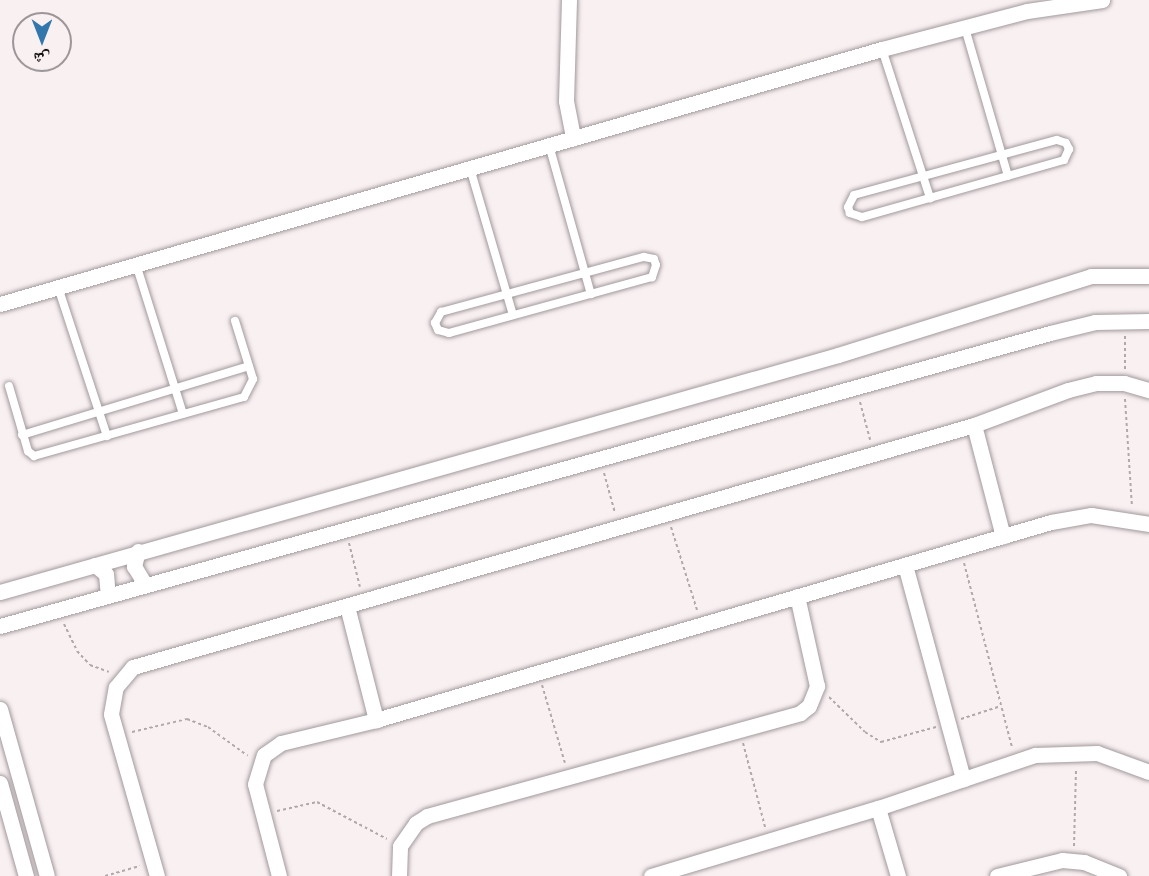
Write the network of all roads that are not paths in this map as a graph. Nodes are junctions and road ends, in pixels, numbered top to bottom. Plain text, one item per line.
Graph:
1 (569, 0) edge
2 (1102, 0) edge
3 (1054, 3) edge
4 (965, 28) junction
5 (882, 50) junction
6 (573, 138) junction
7 (549, 145) junction
8 (1002, 155) junction
9 (470, 168) junction
10 (923, 176) junction
11 (1008, 176) junction
12 (930, 198) junction
13 (136, 264) junction
14 (585, 273) junction
15 (1149, 276) edge
16 (58, 287) junction
17 (507, 294) junction
18 (591, 294) junction
19 (0, 304) edge
20 (513, 315) junction
21 (235, 321) dead end
22 (1149, 321) edge
23 (249, 366) junction
24 (9, 386) dead end
25 (175, 388) junction
26 (1149, 390) edge
27 (99, 411) junction
28 (183, 414) junction
29 (974, 425) junction
30 (22, 435) junction
31 (107, 436) junction
32 (1149, 524) edge
33 (1003, 536) junction
34 (138, 552) junction
35 (95, 565) junction
36 (905, 565) junction
37 (145, 584) junction
38 (0, 592) edge
39 (108, 595) junction
40 (797, 596) junction
41 (347, 606) junction
42 (0, 626) edge
43 (0, 709) edge
44 (376, 720) junction
45 (1149, 772) edge
46 (963, 779) junction
47 (0, 783) edge
48 (878, 808) junction
49 (155, 869) edge
50 (26, 876) edge
51 (47, 876) edge
52 (279, 876) edge
53 (399, 876) edge
54 (651, 876) edge
55 (898, 876) edge
56 (997, 876) edge
57 (1119, 876) edge

1 - 6 street
2 - 3 street
3 - 4 street
4 - 5 street
4 - 8 lane
5 - 6 street
5 - 10 lane
6 - 7 street
7 - 9 street
7 - 14 lane
8 - 10 lane
8 - 11 lane
8 - 11 lane
9 - 13 street
9 - 17 lane
10 - 12 lane
10 - 12 lane
11 - 12 lane
13 - 16 street
13 - 25 lane
14 - 17 lane
14 - 18 lane
14 - 18 lane
15 - 34 street
16 - 19 street
16 - 27 lane
17 - 20 lane
17 - 20 lane
18 - 20 lane
21 - 23 lane
22 - 37 street
23 - 25 lane
23 - 28 lane
24 - 30 lane
25 - 27 lane
25 - 28 lane
26 - 29 street
27 - 30 lane
27 - 31 lane
28 - 31 lane
29 - 33 street
29 - 41 street
30 - 31 lane
32 - 33 street
33 - 36 street
34 - 35 street
34 - 37 street
35 - 38 street
35 - 39 street
36 - 40 street
36 - 46 street
37 - 39 street
39 - 42 street
40 - 44 street
40 - 53 street
41 - 44 street
41 - 49 street
43 - 51 street
44 - 52 street
45 - 46 street
46 - 48 street
47 - 50 street
48 - 54 street
48 - 55 street
56 - 57 street

